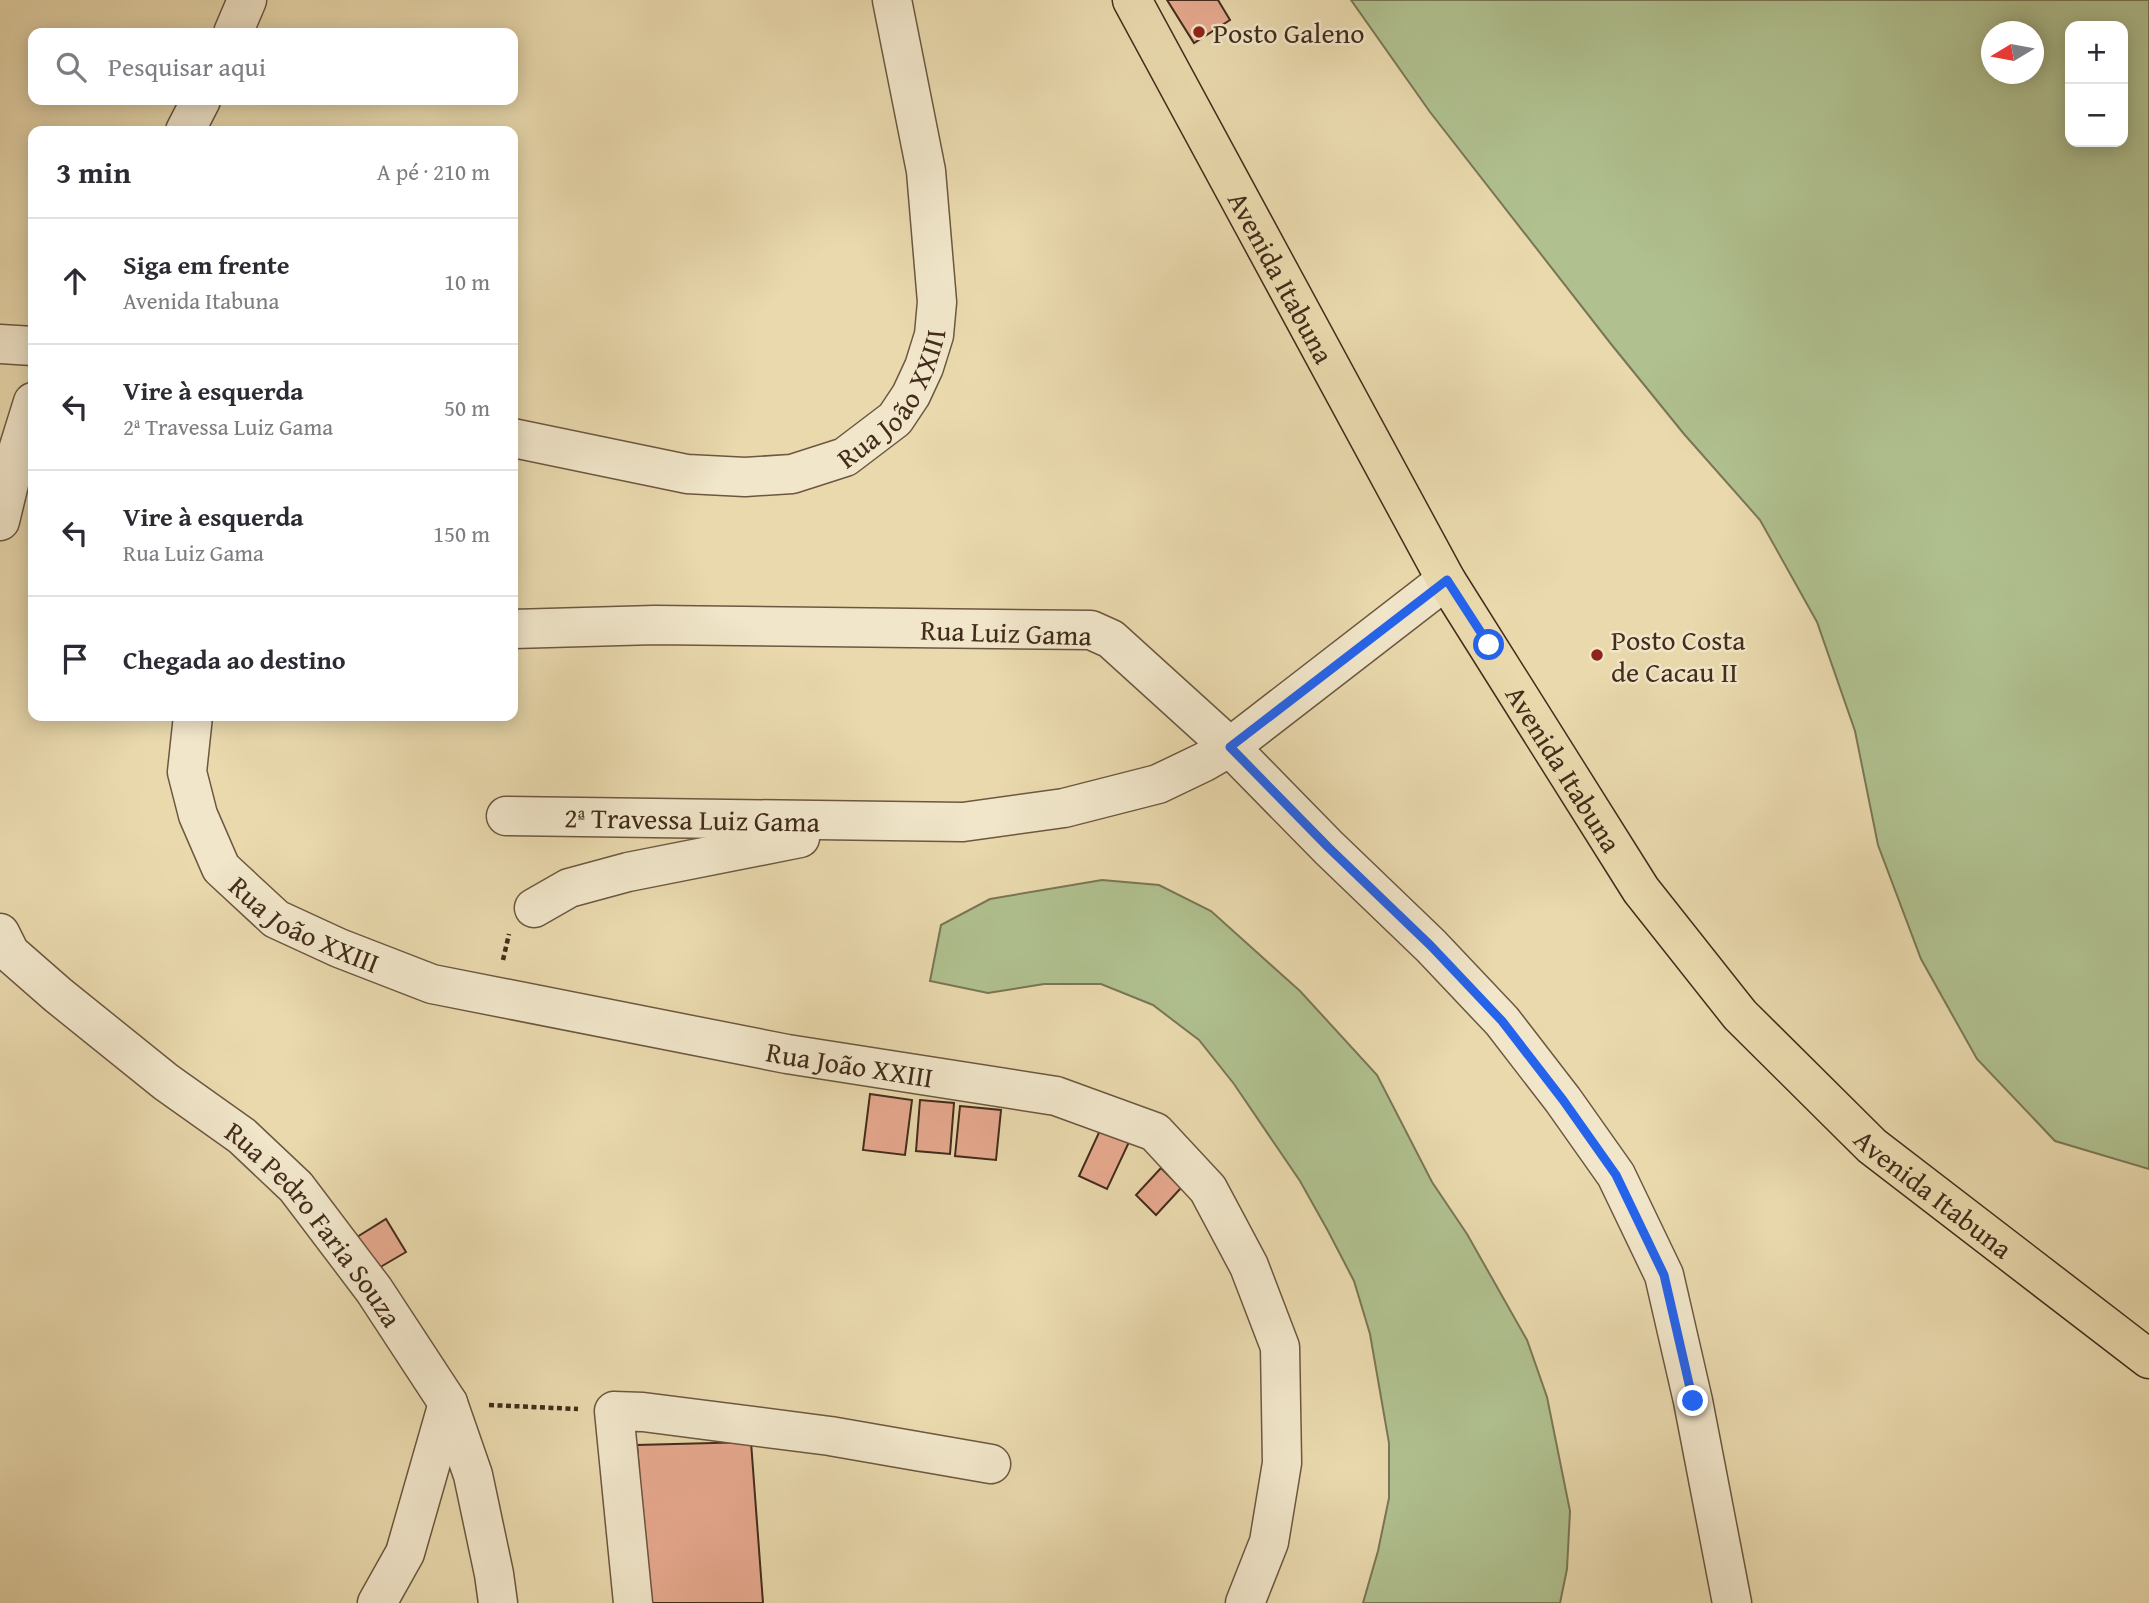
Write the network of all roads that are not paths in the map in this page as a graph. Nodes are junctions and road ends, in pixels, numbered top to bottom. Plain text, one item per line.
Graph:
1 (247, 0) edge
2 (892, 0) edge
3 (1132, 0) edge
4 (235, 28) edge
5 (198, 105) edge
6 (188, 126) edge
7 (0, 344) edge
8 (28, 346) edge
9 (28, 418) edge
10 (518, 439) edge
11 (0, 522) edge
12 (1447, 580) junction
13 (518, 629) edge
14 (192, 721) edge
15 (1230, 747) junction
16 (506, 816) dead end
17 (878, 822) junction
18 (534, 908) road end
19 (3, 947) edge
20 (2149, 1359) edge
21 (448, 1403) junction
22 (991, 1464) dead end
23 (377, 1603) edge
24 (498, 1603) edge
25 (633, 1603) edge
26 (1245, 1603) edge
27 (1732, 1603) edge

1 - 4 street
2 - 10 street, Rua João XXIII
3 - 12 main road, Avenida Itabuna
5 - 6 street
7 - 8 street
9 - 11 street
12 - 15 street, 2ª Travessa Luiz Gama
12 - 20 main road, Avenida Itabuna
13 - 15 street, Rua Luiz Gama
14 - 26 street, Rua João XXIII
15 - 17 street, 2ª Travessa Luiz Gama
15 - 27 street, Rua Luiz Gama
16 - 17 street, 2ª Travessa Luiz Gama
17 - 18 street, 2ª Travessa Luiz Gama
19 - 21 street, Rua Pedro Faria Souza
21 - 23 street
21 - 24 street, Rua Pedro Faria Souza
22 - 25 street

